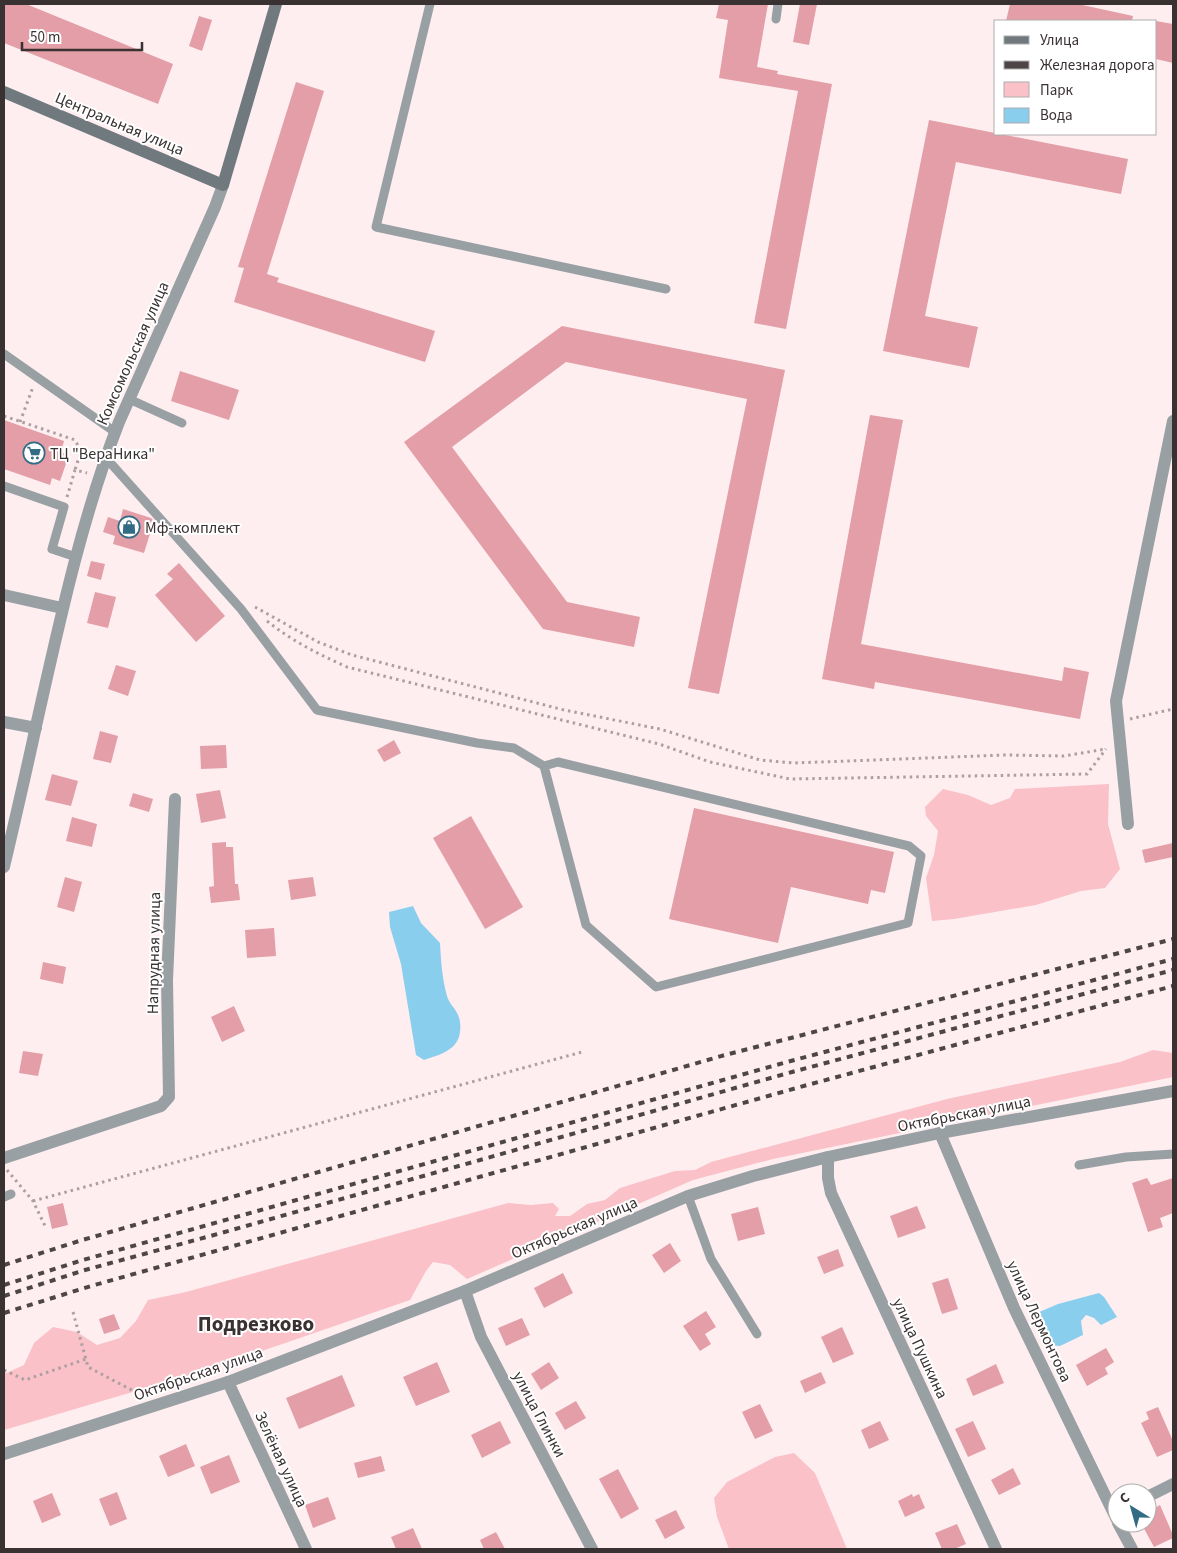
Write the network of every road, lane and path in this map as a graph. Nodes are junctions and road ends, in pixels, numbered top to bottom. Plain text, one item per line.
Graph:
1 (276, 4) edge
2 (430, 4) edge
3 (778, 4) edge
4 (776, 19) dead end
5 (4, 92) edge
6 (223, 185) junction
7 (666, 289) dead end
8 (4, 354) edge
9 (37, 377) junction
10 (129, 399) junction
11 (4, 416) edge
12 (1173, 421) edge
13 (20, 422) junction
14 (182, 423) dead end
15 (115, 432) junction
16 (106, 458) junction
17 (75, 470) junction
18 (100, 477) junction
19 (4, 486) edge
20 (64, 507) junction
21 (76, 557) junction
22 (4, 595) edge
23 (248, 603) dead end
24 (62, 608) junction
25 (262, 618) dead end
26 (1173, 709) edge
27 (4, 722) edge
28 (1118, 727) junction
29 (36, 728) junction
30 (1106, 749) junction
31 (544, 766) junction
32 (175, 799) dead end
33 (1128, 824) dead end
34 (6, 846) edge
35 (4, 867) edge
36 (582, 1052) dead end
37 (1173, 1091) edge
38 (940, 1133) junction
39 (1173, 1154) edge
40 (828, 1157) junction
41 (4, 1158) edge
42 (4, 1165) edge
43 (1079, 1165) dead end
44 (688, 1196) junction
45 (33, 1202) junction
46 (46, 1228) dead end
47 (466, 1291) junction
48 (73, 1312) dead end
49 (757, 1334) dead end
50 (86, 1359) junction
51 (4, 1370) edge
52 (228, 1382) junction
53 (159, 1404) junction
54 (4, 1454) edge
55 (1173, 1484) edge
56 (1157, 1492) edge
57 (1107, 1499) edge
58 (1124, 1533) edge
59 (306, 1549) edge
60 (592, 1549) edge
61 (996, 1549) edge
62 (1132, 1549) edge

1 - 6 street, Комсомольская улица
2 - 7 lane
3 - 4 lane
5 - 6 street, Центральная улица
6 - 10 street, Комсомольская улица
8 - 9 lane
9 - 13 path
9 - 15 lane
10 - 14 lane
10 - 15 street, Комсомольская улица
11 - 13 path
12 - 28 street
13 - 17 path
15 - 16 street, Комсомольская улица
16 - 18 street, Комсомольская улица
16 - 31 lane
17 - 18 path
17 - 20 path
18 - 21 street, Комсомольская улица
19 - 20 lane
20 - 21 lane
21 - 24 street, Комсомольская улица
22 - 24 street
23 - 30 path
24 - 29 street, Комсомольская улица
25 - 30 path
26 - 28 path
27 - 29 street
28 - 30 path
28 - 33 street
29 - 34 street, Комсомольская улица
31 - 31 lane
32 - 41 street, Напрудная улица
34 - 35 street, Комсомольская улица
36 - 45 path
37 - 38 street, Октябрьская улица
38 - 40 street, Октябрьская улица
38 - 57 street, улица Лермонтова
39 - 43 lane
40 - 44 street, Октябрьская улица
40 - 61 street, улица Пушкина
42 - 45 path
44 - 47 street, Октябрьская улица
44 - 49 lane
45 - 46 path
47 - 52 street, Октябрьская улица
47 - 60 street, улица Глинки
48 - 50 path
50 - 51 path
50 - 53 path
52 - 53 street, Октябрьская улица
52 - 59 street, Зелёная улица
53 - 54 street, Октябрьская улица
55 - 56 street
58 - 62 street, улица Лермонтова

